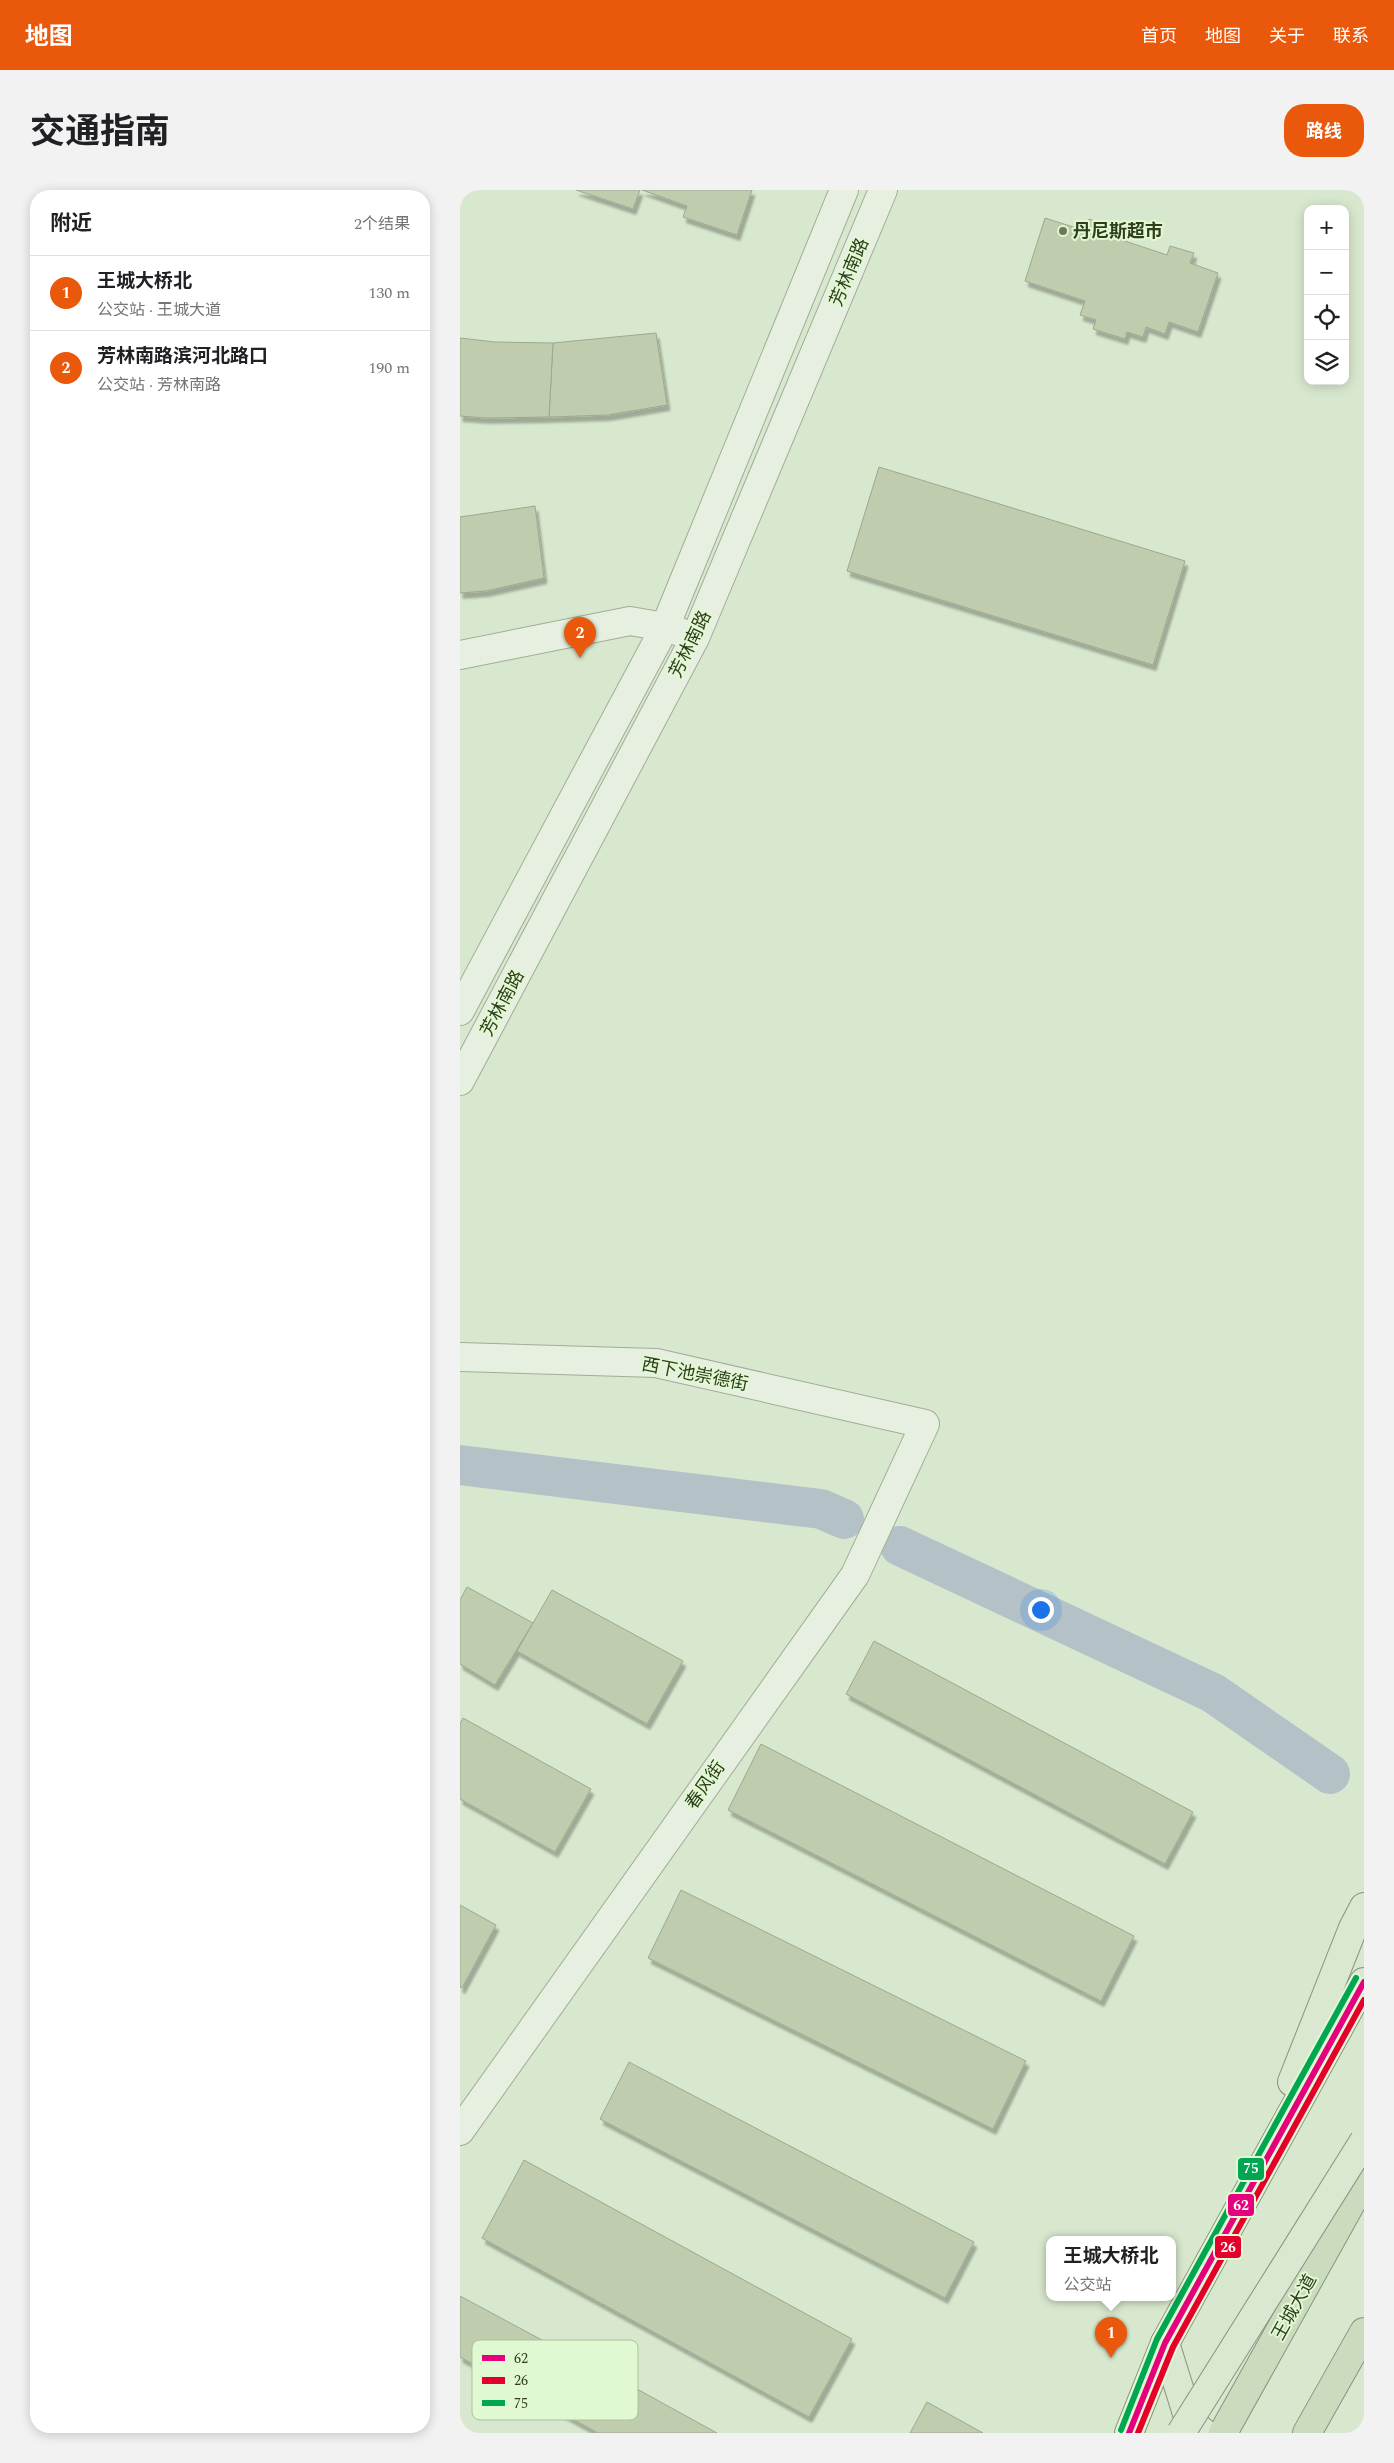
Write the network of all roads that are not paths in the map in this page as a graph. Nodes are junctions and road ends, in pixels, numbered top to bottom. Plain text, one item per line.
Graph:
1 (844, 190) edge
2 (883, 190) edge
3 (665, 627) junction
4 (696, 638) junction
5 (460, 655) edge
6 (460, 1011) edge
7 (460, 1081) edge
8 (460, 1357) edge
9 (925, 1424) joint
10 (1364, 1907) edge
11 (1364, 1982) edge
12 (460, 2131) edge
13 (1364, 2141) edge
14 (1364, 2180) edge
15 (1250, 2188) junction
16 (1364, 2332) edge
17 (1164, 2343) junction
18 (1347, 2363) junction
19 (1129, 2433) edge
20 (1181, 2433) edge
21 (1204, 2433) edge
22 (1223, 2433) edge
23 (1307, 2433) edge
24 (1313, 2433) edge

1 - 3 street, 芳林南路
2 - 4 street, 芳林南路
3 - 4 street
3 - 5 street
3 - 6 street, 芳林南路
4 - 7 street, 芳林南路
8 - 9 street, 西下池崇德街
9 - 12 street, 春风街
10 - 15 main road
11 - 15 main road
13 - 20 main road, bridge
14 - 22 highway, 王城大道
15 - 17 main road
16 - 18 highway
17 - 19 main road
17 - 21 main road
18 - 23 highway
18 - 24 main road

